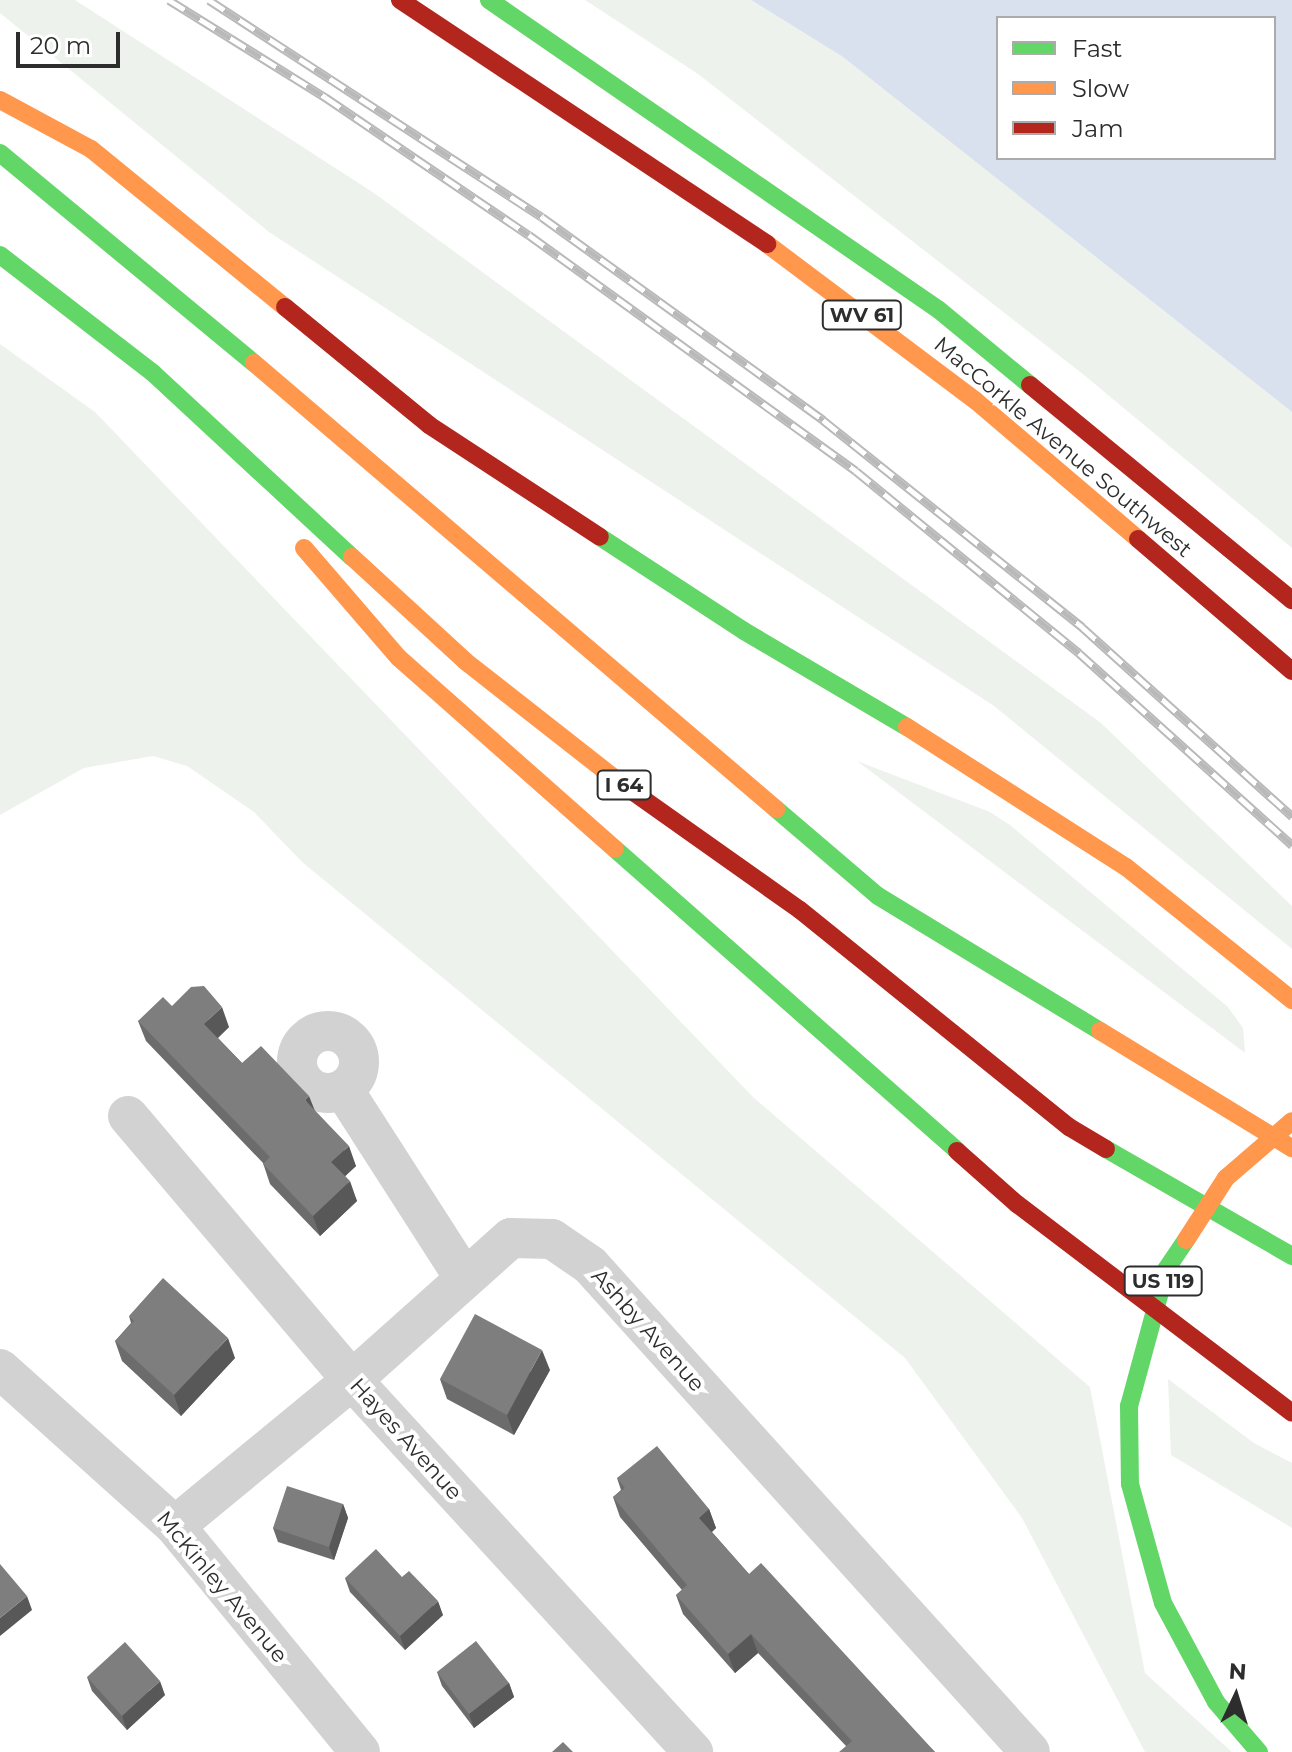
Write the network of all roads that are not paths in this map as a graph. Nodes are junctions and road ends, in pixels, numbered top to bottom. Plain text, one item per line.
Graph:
1 (400, 0) edge
2 (489, 0) edge
3 (0, 100) edge
4 (0, 153) edge
5 (0, 255) edge
6 (153, 373) junction
7 (1292, 600) edge
8 (1292, 671) edge
9 (1292, 1000) edge
10 (343, 1089) dead end
11 (128, 1116) dead end
12 (1292, 1121) edge
13 (1292, 1148) edge
14 (1292, 1256) edge
15 (463, 1276) junction
16 (0, 1369) edge
17 (352, 1380) junction
18 (1292, 1413) edge
19 (175, 1526) junction
20 (360, 1752) edge
21 (693, 1752) edge
22 (1030, 1752) edge
23 (1259, 1752) edge

1 - 8 main road, MacCorkle Avenue Southwest / WV 61
2 - 7 main road, MacCorkle Avenue Southwest / WV 61
3 - 9 main road
4 - 13 main road
5 - 6 main road, I 64
6 - 14 main road, I 64
6 - 18 main road
10 - 15 street
11 - 17 street, Hayes Avenue
12 - 23 main road, US 119
15 - 17 street, Ashby Avenue
15 - 22 street, Ashby Avenue
16 - 19 street, McKinley Avenue
17 - 19 street, Ashby Avenue
17 - 21 street, Hayes Avenue
19 - 20 street, McKinley Avenue

